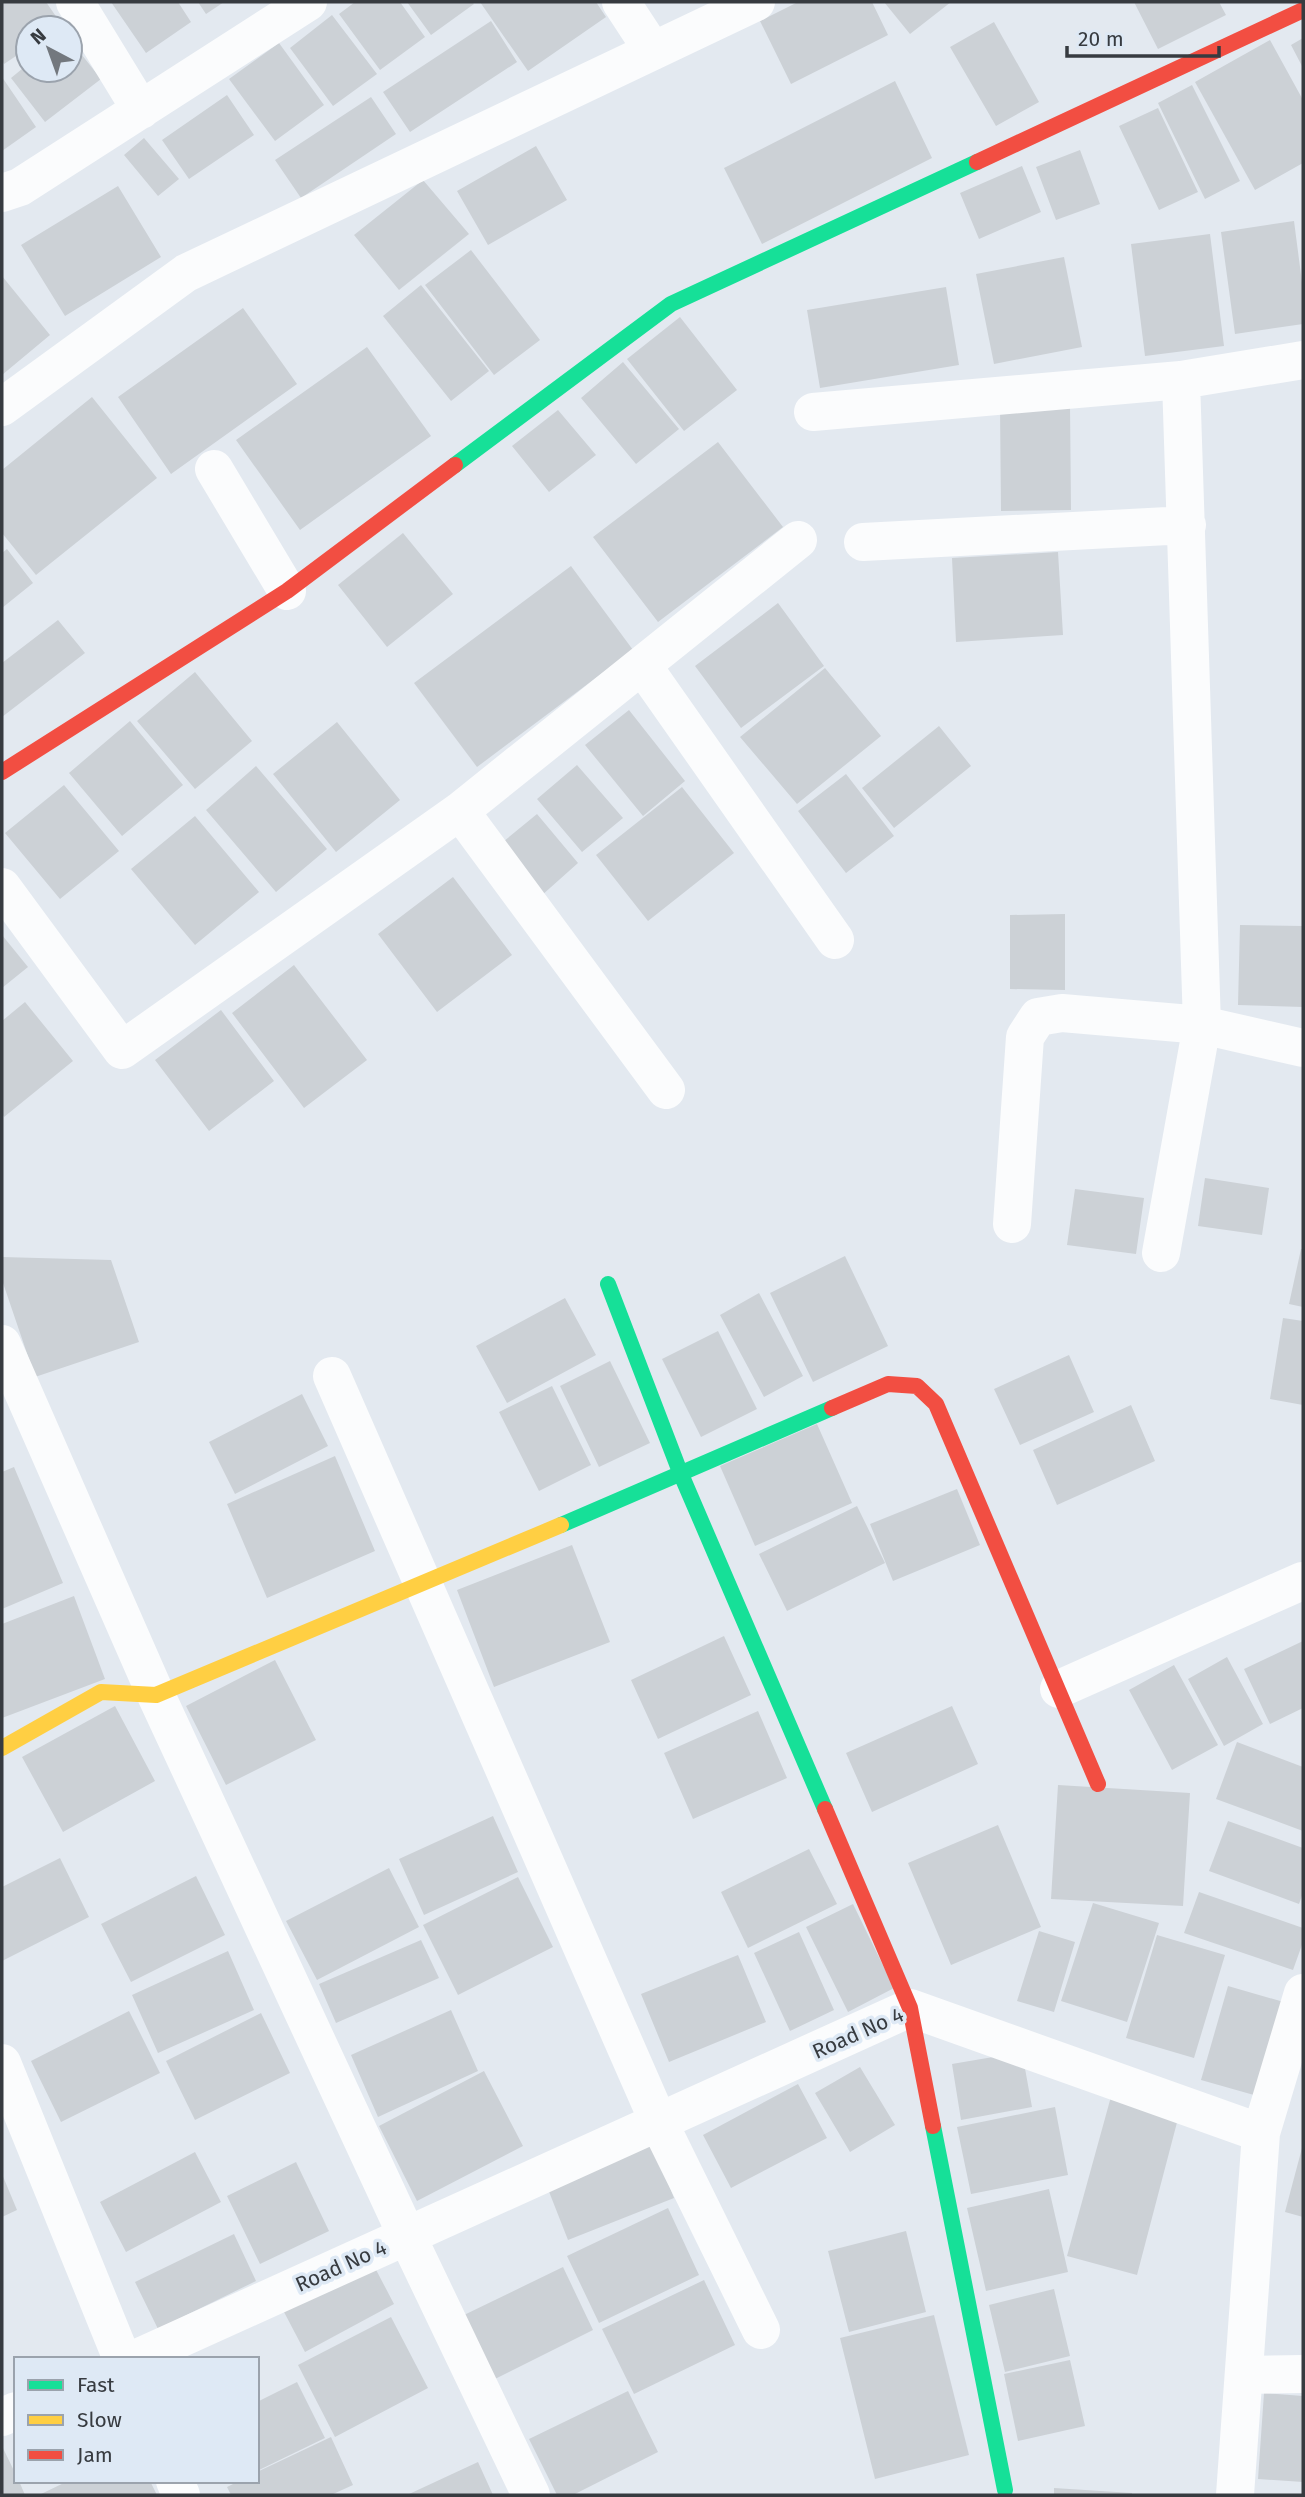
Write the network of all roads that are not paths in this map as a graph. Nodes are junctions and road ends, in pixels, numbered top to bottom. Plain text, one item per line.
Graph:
1 (75, 2) edge
2 (308, 2) edge
3 (621, 2) edge
4 (756, 2) edge
5 (1303, 10) edge
6 (653, 51) junction
7 (141, 110) junction
8 (2, 193) edge
9 (1303, 360) edge
10 (1181, 380) junction
11 (2, 407) edge
12 (813, 412) dead end
13 (214, 469) dead end
14 (1187, 525) junction
15 (798, 540) dead end
16 (863, 541) dead end
17 (287, 591) junction
18 (642, 665) junction
19 (2, 772) edge
20 (460, 811) junction
21 (2, 887) edge
22 (835, 940) dead end
23 (1202, 1025) junction
24 (1303, 1048) edge
25 (666, 1090) dead end
26 (1012, 1224) dead end
27 (1161, 1252) dead end
28 (608, 1284) dead end
29 (2, 1344) edge
30 (332, 1376) dead end
31 (680, 1472) junction
32 (1302, 1581) edge
33 (423, 1585) junction
34 (1059, 1689) junction
35 (156, 1695) junction
36 (2, 1748) edge
37 (1098, 1784) dead end
38 (1303, 1993) edge
39 (911, 2008) junction
40 (2, 2063) edge
41 (660, 2123) junction
42 (1261, 2133) junction
43 (407, 2236) junction
44 (761, 2330) dead end
45 (121, 2357) edge
46 (139, 2357) edge
47 (1303, 2374) edge
48 (1244, 2375) junction
49 (1005, 2490) dead end
50 (531, 2495) edge
51 (1235, 2495) edge

1 - 7 street
2 - 7 street
3 - 6 street
4 - 6 street
5 - 17 street
6 - 11 street
7 - 8 street
9 - 10 street
10 - 12 street
10 - 14 street
13 - 17 street
14 - 16 street
14 - 23 street
15 - 18 street
17 - 19 street
18 - 20 street
18 - 22 street
20 - 21 street
20 - 25 street
23 - 24 street
23 - 26 street
23 - 27 street
28 - 31 street
29 - 35 street
30 - 33 street
31 - 33 street
31 - 34 street
31 - 39 street
32 - 34 street
33 - 35 street
33 - 41 street
34 - 37 street
35 - 36 street
35 - 43 street
38 - 42 street
39 - 41 street, Road No 4
39 - 42 street, Road No 4
39 - 49 street
40 - 45 street
41 - 43 street, Road No 4
41 - 44 street
42 - 48 street
43 - 46 street, Road No 4
43 - 50 street
47 - 48 street
48 - 51 street

